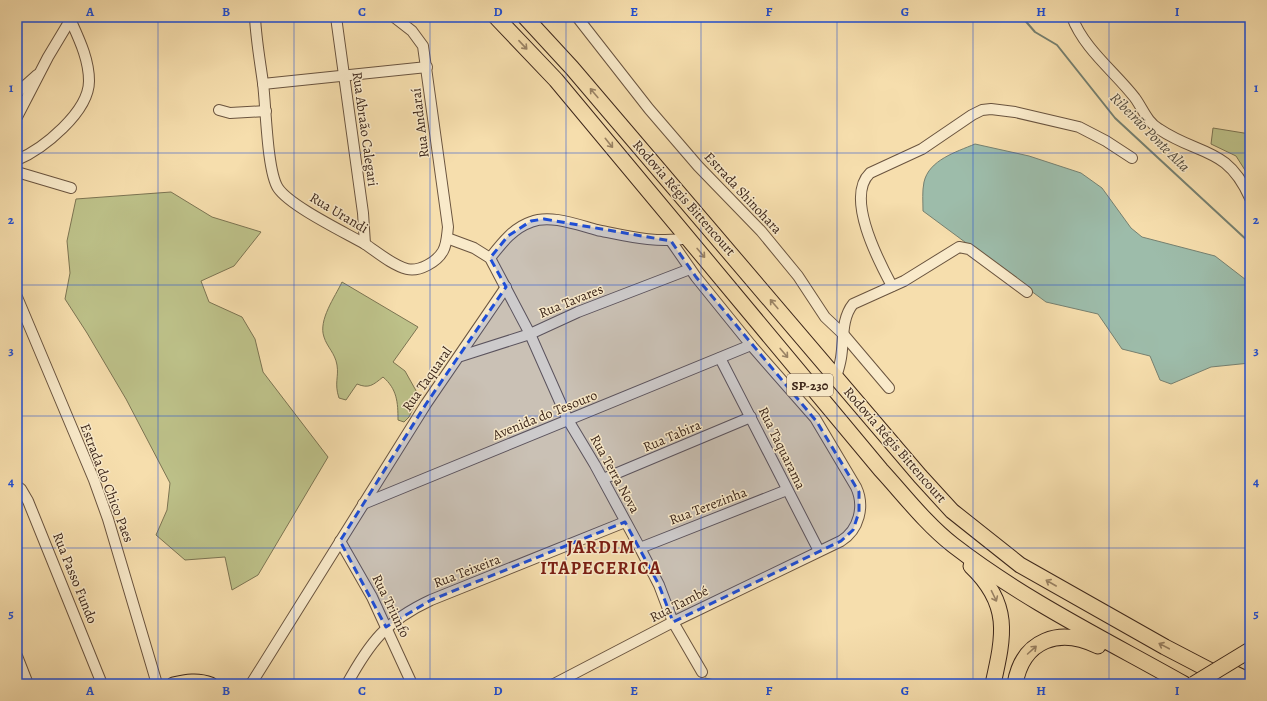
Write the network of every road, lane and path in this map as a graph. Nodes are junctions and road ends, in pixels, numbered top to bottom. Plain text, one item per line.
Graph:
1 (255, 17) edge
2 (336, 17) edge
3 (394, 17) edge
4 (496, 17) edge
5 (525, 17) edge
6 (577, 17) edge
7 (1072, 17) edge
8 (71, 18) edge
9 (427, 67) junction
10 (40, 72) junction
11 (344, 77) junction
12 (263, 84) junction
13 (17, 93) edge
14 (219, 110) dead end
15 (266, 111) junction
16 (17, 117) edge
17 (1132, 158) dead end
18 (17, 160) edge
19 (17, 172) edge
20 (72, 188) dead end
21 (1250, 198) edge
22 (447, 238) junction
23 (688, 238) junction
24 (671, 241) junction
25 (365, 244) junction
26 (490, 258) junction
27 (690, 269) junction
28 (892, 286) junction
29 (506, 288) junction
30 (1027, 292) dead end
31 (17, 296) edge
32 (530, 334) junction
33 (844, 335) junction
34 (752, 345) junction
35 (461, 356) junction
36 (720, 358) junction
37 (836, 377) junction
38 (889, 388) dead end
39 (751, 417) junction
40 (568, 420) junction
41 (603, 479) junction
42 (17, 486) edge
43 (787, 490) junction
44 (363, 504) junction
45 (625, 522) junction
46 (340, 541) junction
47 (952, 544) junction
48 (640, 548) junction
49 (818, 551) junction
50 (673, 622) junction
51 (386, 628) junction
52 (1250, 650) edge
53 (17, 656) edge
54 (1187, 658) junction
55 (702, 672) dead end
56 (1250, 681) edge
57 (28, 684) edge
58 (102, 684) edge
59 (157, 684) edge
60 (173, 684) edge
61 (211, 684) edge
62 (250, 684) edge
63 (347, 684) edge
64 (412, 684) edge
65 (554, 684) edge
66 (992, 684) edge
67 (1015, 684) edge
68 (1184, 684) edge
69 (1194, 684) edge
70 (1236, 684) edge

1 - 12 street, Rua Urandi
2 - 11 street, Rua Abraão Calegari
3 - 9 street, Rua Andaraí
4 -> 23 highway, Rodovia Régis Bittencourt / SP-230
37 -> 5 highway, Rodovia Régis Bittencourt / SP-230
6 - 33 street, Estrada Shinohara
7 - 21 street
8 - 10 street
8 - 18 street
9 - 11 street
9 - 22 street, Rua Andaraí
10 - 13 street
10 - 16 street
11 - 12 street
11 - 25 street, Rua Abraão Calegari
12 - 15 street, Rua Urandi
14 - 15 street
15 - 25 street, Rua Urandi
17 - 28 street
19 - 20 street
22 - 25 street, Rua Urandi
22 - 26 street
23 - 24 street
23 -> 47 highway, Rodovia Régis Bittencourt / SP-230
24 - 26 street
24 - 27 street, Rua També
26 - 29 street
27 - 32 street, Rua Tavares
27 - 34 street, Rua També
28 - 30 street
28 - 33 street
29 - 32 street, Rua Terra Nova
29 - 35 street, Rua Taquaral
31 - 59 street, Estrada do Chico Paes
32 - 35 street, Rua Tavares
32 - 40 street, Rua Terra Nova
33 - 37 street
33 - 38 street, Estrada Shinohara
34 - 36 street, Avenida do Tesouro
34 - 49 street, Rua També
35 - 44 street, Rua Taquaral
36 - 39 street, Rua Taquarama
36 - 40 street, Avenida do Tesouro
54 -> 37 highway, Rodovia Régis Bittencourt / SP-230
39 - 41 street, Rua Tabira
39 - 43 street, Rua Taquarama
40 - 41 street, Rua Terra Nova
40 - 44 street, Avenida do Tesouro
41 - 45 street, Rua Terra Nova
42 - 58 street, Rua Passo Fundo
43 - 48 street, Rua Terezinha
43 - 49 street, Rua Taquarama
44 - 46 street, Rua Taquaral
45 - 48 street, Rua Terra Nova
45 - 51 street, Rua Teixeira
46 - 51 street, Rua Triunfo
46 - 62 street, Rua Taquaral
47 -> 66 highway
47 - 68 highway, Rodovia Régis Bittencourt / SP-230
48 - 50 street, Rua Terra Nova
49 - 50 street, Rua També
50 - 55 street, Rua Terra Nova
50 - 65 street, Rua També
51 - 63 street, Rua Teixeira
51 - 64 street, Rua Triunfo
52 - 69 highway, bridge
53 - 57 street
54 - 56 highway
54 - 70 highway, Rodovia Régis Bittencourt / SP-230
60 - 61 main road
67 -> 68 highway

